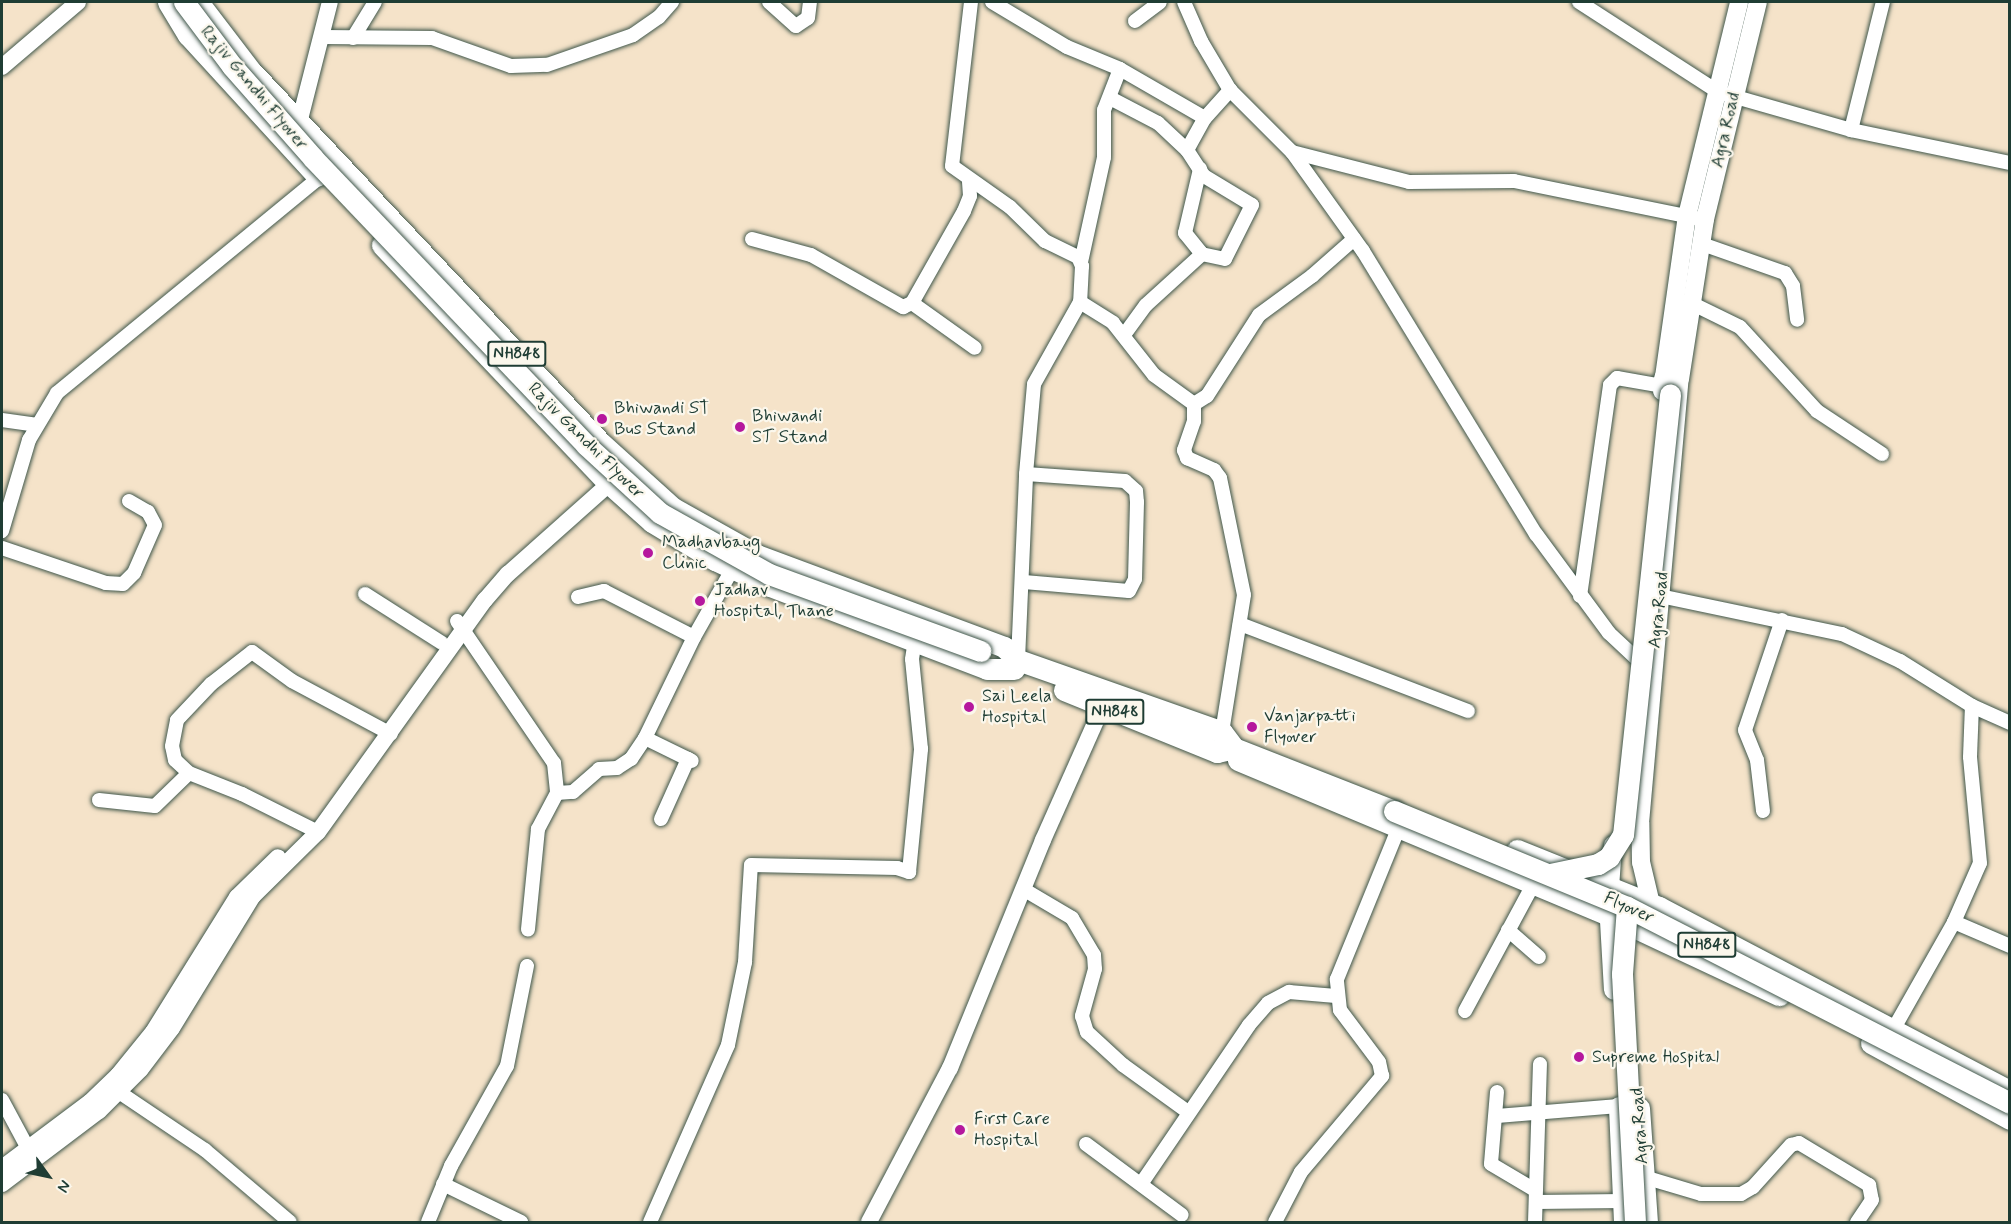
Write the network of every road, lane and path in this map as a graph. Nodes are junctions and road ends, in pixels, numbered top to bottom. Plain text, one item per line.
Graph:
1 (63, 2) edge
2 (78, 2) edge
3 (168, 2) edge
4 (184, 2) edge
5 (198, 2) edge
6 (330, 2) edge
7 (375, 2) edge
8 (672, 2) edge
9 (770, 2) edge
10 (810, 2) edge
11 (971, 2) edge
12 (992, 2) edge
13 (1160, 2) edge
14 (1184, 2) edge
15 (1579, 2) edge
16 (1739, 2) edge
17 (1758, 2) edge
18 (1883, 2) edge
19 (1135, 21) dead end
20 (324, 37) junction
21 (353, 38) junction
22 (2, 56) edge
23 (2, 67) edge
24 (1120, 69) junction
25 (1230, 90) junction
26 (1726, 94) junction
27 (1110, 98) junction
28 (1205, 118) junction
29 (300, 124) junction
30 (1851, 130) junction
31 (291, 150) junction
32 (1187, 150) junction
33 (1292, 152) junction
34 (337, 163) junction
35 (2010, 163) edge
36 (1200, 169) junction
37 (319, 178) junction
38 (969, 181) junction
39 (1696, 218) junction
40 (752, 239) dead end
41 (1354, 239) junction
42 (1702, 244) junction
43 (1202, 254) junction
44 (1081, 262) junction
45 (1080, 302) junction
46 (912, 303) junction
47 (1693, 304) junction
48 (1797, 320) dead end
49 (1124, 335) junction
50 (975, 348) dead end
51 (1666, 386) junction
52 (1194, 405) junction
53 (2, 420) edge
54 (36, 425) junction
55 (1882, 454) dead end
56 (619, 461) junction
57 (1026, 474) junction
58 (604, 478) junction
59 (129, 501) dead end
60 (2, 531) edge
61 (2, 548) edge
62 (733, 568) junction
63 (1024, 582) junction
64 (842, 588) junction
65 (365, 594) dead end
66 (1580, 596) junction
67 (1660, 596) junction
68 (578, 597) dead end
69 (834, 609) junction
70 (1782, 620) junction
71 (1240, 624) junction
72 (460, 625) junction
73 (694, 637) junction
74 (915, 639) junction
75 (442, 643) junction
76 (1654, 655) junction
77 (1635, 657) junction
78 (1009, 662) junction
79 (1106, 699) junction
80 (1972, 706) junction
81 (1468, 711) dead end
82 (2010, 723) edge
83 (387, 732) junction
84 (645, 738) junction
85 (1226, 743) junction
86 (189, 773) junction
87 (557, 793) junction
88 (99, 800) dead end
89 (1406, 806) junction
90 (1763, 811) dead end
91 (661, 819) dead end
92 (1399, 826) junction
93 (314, 830) junction
94 (1542, 879) junction
95 (1610, 888) junction
96 (1023, 889) junction
97 (1651, 904) junction
98 (1618, 911) junction
99 (1953, 922) junction
100 (528, 930) dead end
101 (1508, 930) junction
102 (1640, 930) junction
103 (2010, 945) edge
104 (1539, 957) dead end
105 (527, 966) dead end
106 (1336, 996) junction
107 (1465, 1011) dead end
108 (1893, 1030) junction
109 (1540, 1064) dead end
110 (114, 1089) junction
111 (2010, 1090) edge
112 (1497, 1092) dead end
113 (2, 1100) edge
114 (2010, 1103) edge
115 (1619, 1106) junction
116 (1188, 1112) junction
117 (1537, 1113) junction
118 (1497, 1116) junction
119 (2010, 1119) edge
120 (1086, 1144) dead end
121 (31, 1153) junction
122 (2, 1168) edge
123 (1644, 1178) junction
124 (2, 1184) edge
125 (443, 1184) junction
126 (1142, 1184) junction
127 (1536, 1196) junction
128 (1623, 1201) junction
129 (1182, 1215) dead end
130 (290, 1222) edge
131 (428, 1222) edge
132 (521, 1222) edge
133 (650, 1222) edge
134 (869, 1222) edge
135 (1275, 1222) edge
136 (1535, 1222) edge
137 (1624, 1222) edge
138 (1635, 1222) edge
139 (1647, 1222) edge
140 (1857, 1222) edge

1 - 22 street
2 - 23 street
3 - 31 main road, NH848
4 - 78 main road, Rajiv Gandhi Flyover, bridge
5 - 29 main road, NH848
6 - 20 street
7 - 21 street
8 - 21 street
9 - 10 street
11 - 38 street
12 - 24 street
13 - 19 street
14 - 25 street
15 - 26 street
16 - 26 main road, Agra Road
17 - 26 main road, Agra Road
18 - 30 street
20 - 21 street
20 - 29 street
24 - 27 street
24 - 28 street
25 - 28 street
25 - 33 street
26 - 30 street
26 - 39 main road, Agra Road
27 - 32 street
27 - 44 street
28 - 32 street
29 - 31 street
29 - 34 main road, NH848
30 - 35 street
31 - 37 main road, NH848
32 - 36 street
33 - 39 street
33 - 41 street
34 - 37 street
34 - 56 main road, NH848
36 - 43 street
36 - 43 street
37 - 54 street
37 - 58 main road, NH848
38 - 44 street
38 - 46 street
39 - 42 main road, Agra Road
39 - 51 main road, Agra Road
40 - 46 street
41 - 52 street
41 - 66 street
42 - 47 main road, Agra Road
42 - 48 street
43 - 49 street
44 - 45 street
45 - 49 street
45 - 57 street
46 - 50 street
47 - 55 street
47 - 67 main road, Agra Road
49 - 52 street
51 - 66 street
51 - 77 main road, Agra Road
51 - 94 main road, bridge
52 - 71 street
53 - 54 street
54 - 60 street
56 - 58 street
56 - 64 main road, NH848
57 - 63 street
57 - 63 street
58 - 62 main road, NH848
58 - 72 street
59 - 61 street
62 - 69 main road, NH848
62 - 73 street
63 - 78 street
64 - 69 street
64 - 78 main road, NH848
65 - 75 street
66 - 77 street
67 - 70 street
67 - 76 main road, Agra Road
68 - 73 street
69 - 74 main road, NH848
70 - 80 street
70 - 90 street
71 - 81 street
71 - 85 street
72 - 75 street
72 - 83 street
72 - 87 street
73 - 84 street
74 - 78 main road, NH848
74 - 133 street
75 - 83 street
76 - 77 street
76 - 97 main road, Agra Road
77 - 95 main road, Agra Road
78 - 79 main road, NH848
79 - 85 main road, NH848
79 - 96 street
80 - 82 street
80 - 99 street
83 - 86 street
83 - 93 street
84 - 87 street
84 - 91 street
85 - 89 main road
85 - 92 main road
85 - 94 main road, Flyover / NH848, bridge
86 - 88 street
86 - 93 street
87 - 100 street
89 - 92 street
89 - 95 main road
92 - 94 main road
92 - 106 street
93 - 110 street
94 - 98 main road, Flyover / NH848, bridge
94 - 101 street
95 - 97 main road
95 - 98 main road, Agra Road
96 - 116 street
96 - 134 street
97 - 102 main road, Agra Road
97 - 108 main road
98 - 102 main road
98 - 114 main road, Flyover / NH848, bridge
98 - 115 main road, Agra Road
98 - 138 main road, bridge
99 - 103 street
99 - 108 street
101 - 104 street
101 - 107 street
102 - 119 main road
102 - 123 main road, Agra Road
105 - 125 street
106 - 116 street
106 - 135 street
108 - 111 main road
109 - 117 street
110 - 121 street
110 - 130 street
112 - 118 street
113 - 121 street
115 - 117 street
115 - 128 main road, Agra Road
116 - 126 street
117 - 118 street
117 - 127 street
118 - 127 street
120 - 126 street
121 - 122 street
121 - 124 street
123 - 139 main road, Agra Road
123 - 140 street
125 - 131 street
125 - 132 street
126 - 129 street
127 - 128 street
127 - 136 street
128 - 137 main road, Agra Road

